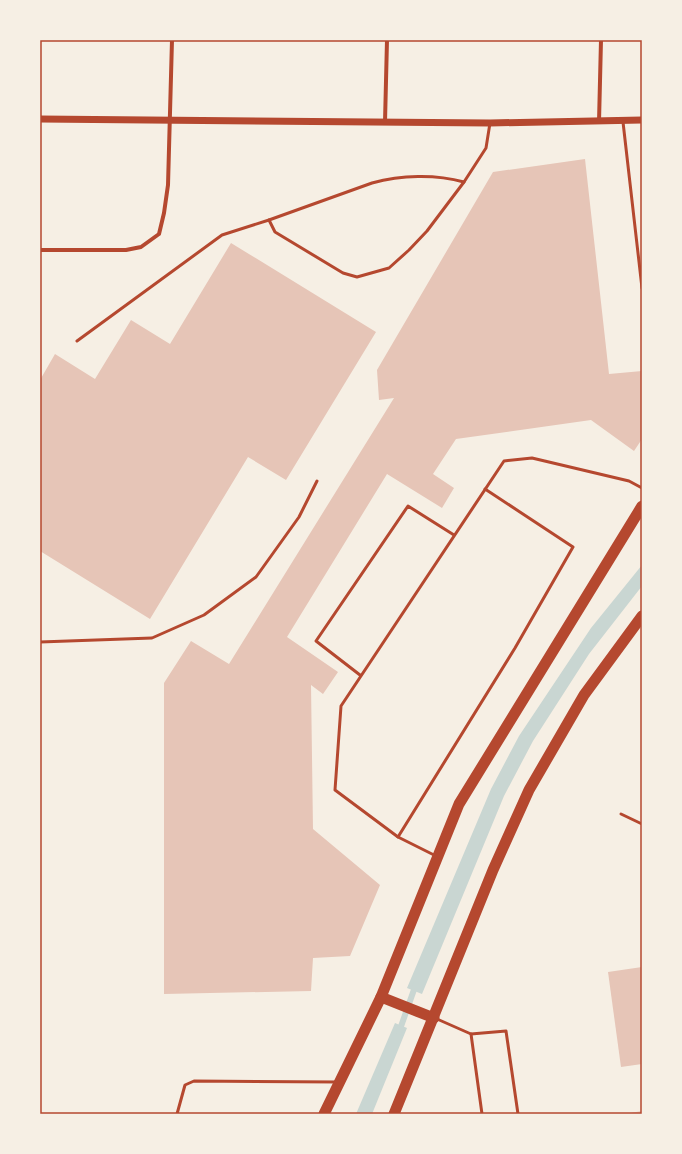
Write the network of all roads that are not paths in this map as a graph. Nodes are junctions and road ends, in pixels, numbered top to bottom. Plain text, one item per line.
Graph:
1 (172, 40) edge
2 (387, 40) edge
3 (601, 40) edge
4 (40, 119) edge
5 (642, 120) edge
6 (169, 121) junction
7 (385, 122) junction
8 (599, 122) junction
9 (623, 122) junction
10 (490, 123) junction
11 (464, 182) junction
12 (269, 220) junction
13 (40, 250) edge
14 (642, 288) edge
15 (77, 341) dead end
16 (316, 481) dead end
17 (642, 488) edge
18 (485, 489) junction
19 (642, 506) edge
20 (454, 535) junction
21 (642, 616) edge
22 (40, 642) edge
23 (360, 675) junction
24 (622, 814) dead end
25 (642, 824) edge
26 (398, 838) junction
27 (436, 856) junction
28 (381, 997) junction
29 (434, 1018) junction
30 (471, 1034) junction
31 (341, 1082) junction
32 (177, 1114) edge
33 (324, 1114) edge
34 (394, 1114) edge
35 (482, 1114) edge
36 (518, 1114) edge

1 - 6 street
2 - 7 street
3 - 8 street
4 - 6 street
5 - 9 street
6 - 7 street
6 - 13 street
7 - 10 street
8 - 9 street
8 - 10 street
9 - 14 lane
10 - 11 lane
11 - 12 lane
11 - 12 lane
12 - 15 lane
16 - 22 lane
17 - 18 lane
18 - 20 lane
18 - 26 lane
19 - 27 highway
20 - 23 lane
20 - 23 lane
21 - 29 highway
23 - 26 lane
24 - 25 lane
26 - 27 lane
27 - 28 highway
28 - 29 highway
28 - 31 highway
29 - 30 lane
29 - 34 highway
30 - 35 lane
30 - 36 lane
31 - 32 lane
31 - 33 highway

